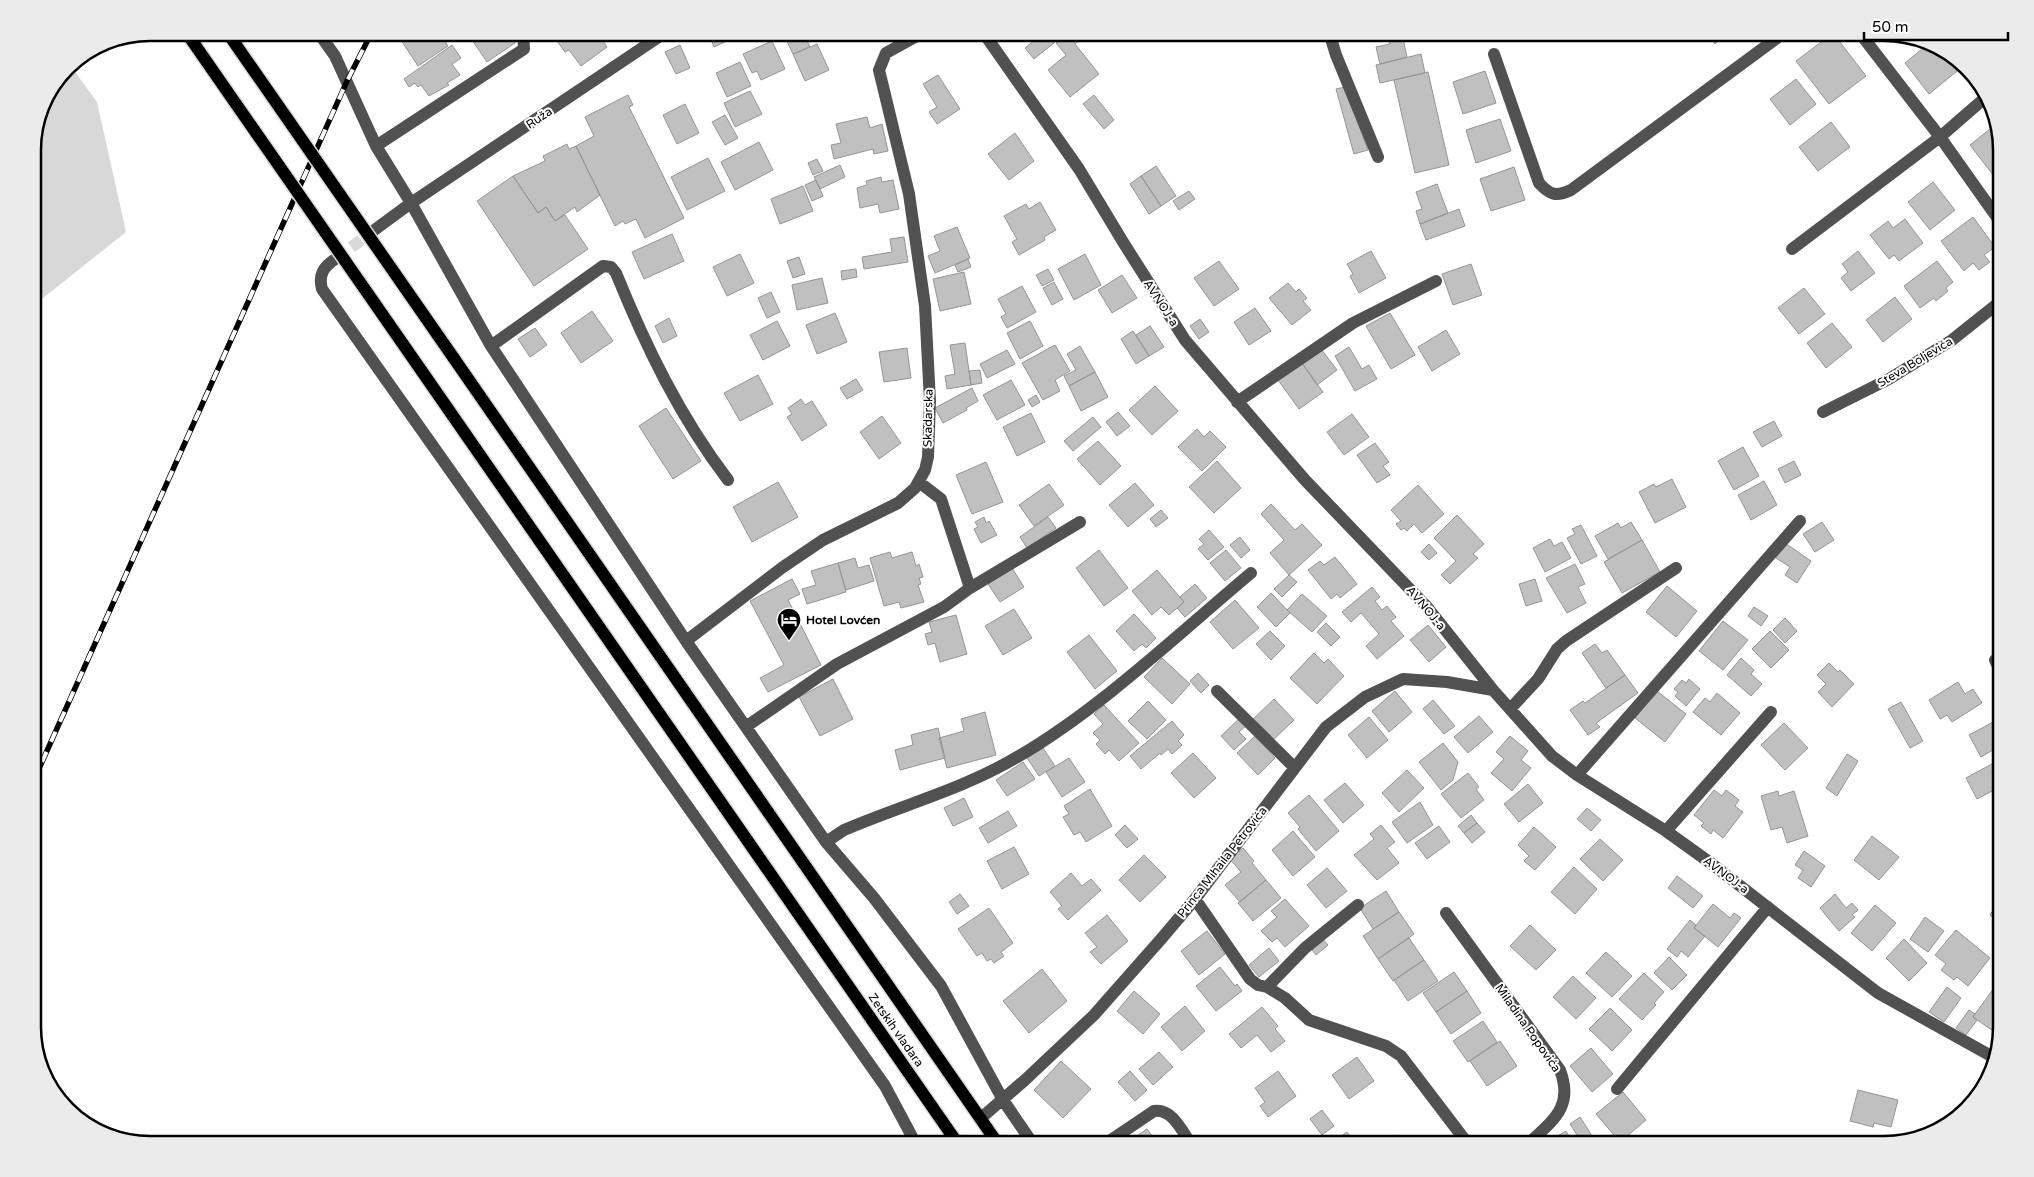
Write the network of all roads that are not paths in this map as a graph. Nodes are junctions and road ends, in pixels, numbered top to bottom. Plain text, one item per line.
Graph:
1 (192, 41) edge
2 (233, 41) edge
3 (325, 41) edge
4 (524, 41) edge
5 (653, 41) edge
6 (908, 41) edge
7 (989, 41) edge
8 (1332, 41) edge
9 (1773, 41) edge
10 (1866, 41) edge
11 (1494, 54) dead end
12 (1981, 102) edge
13 (1940, 137) junction
14 (376, 146) junction
15 (1378, 157) dead end
16 (411, 203) junction
17 (1993, 212) edge
18 (373, 231) tunnel mouth
19 (1792, 249) dead end
20 (337, 258) tunnel mouth
21 (1436, 281) dead end
22 (1993, 307) edge
23 (491, 346) junction
24 (1237, 402) junction
25 (1823, 412) dead end
26 (728, 480) dead end
27 (919, 482) junction
28 (1800, 521) dead end
29 (1080, 522) dead end
30 (1676, 568) dead end
31 (1251, 573) dead end
32 (970, 588) junction
33 (686, 641) junction
34 (1493, 690) junction
35 (1218, 691) dead end
36 (1511, 708) junction
37 (1771, 712) dead end
38 (746, 726) junction
39 (1294, 768) junction
40 (1577, 775) junction
41 (1666, 831) junction
42 (826, 842) junction
43 (1195, 899) junction
44 (1358, 905) dead end
45 (1768, 907) junction
46 (1446, 913) dead end
47 (1267, 987) junction
48 (1989, 1055) edge
49 (1617, 1089) dead end
50 (1003, 1100) junction
51 (980, 1118) junction
52 (912, 1136) edge
53 (949, 1136) edge
54 (992, 1136) edge
55 (1028, 1136) edge
56 (1117, 1136) edge
57 (1185, 1136) edge
58 (1462, 1136) edge
59 (1536, 1136) edge

1 - 53 main road, Zetskih vladara, bridge
2 - 51 main road, bridge
3 - 14 street
4 - 14 street
5 - 16 street, Ruža
6 - 27 street, Skadarska
7 - 24 street, AVNOJ-a
8 - 15 street
9 - 11 street
10 - 13 street
12 - 13 street
13 - 17 street
13 - 19 street
14 - 16 street
16 - 18 street, Ruža
16 - 23 street
20 - 52 street
21 - 24 street
22 - 25 street, Steva Boljevića
23 - 26 street
23 - 33 street
24 - 34 street, AVNOJ-a
27 - 32 street
27 - 33 street, Skadarska
28 - 40 street
29 - 32 street
30 - 36 street
31 - 42 street
32 - 38 street
33 - 38 street
34 - 36 street, AVNOJ-a
34 - 39 street, Princa Mihaila Petrovića
35 - 39 street
36 - 40 street, AVNOJ-a
37 - 41 street
38 - 42 street
39 - 43 street, Princa Mihaila Petrovića
40 - 41 street, AVNOJ-a
41 - 45 street, AVNOJ-a
42 - 50 street
43 - 47 street
43 - 50 street, Princa Mihaila Petrovića
44 - 47 street
45 - 48 street, AVNOJ-a
45 - 49 street
46 - 59 street, Miladina Popovića
47 - 58 street
50 - 51 street, Princa Mihaila Petrovića
50 - 55 street
51 - 54 main road
56 - 57 street

